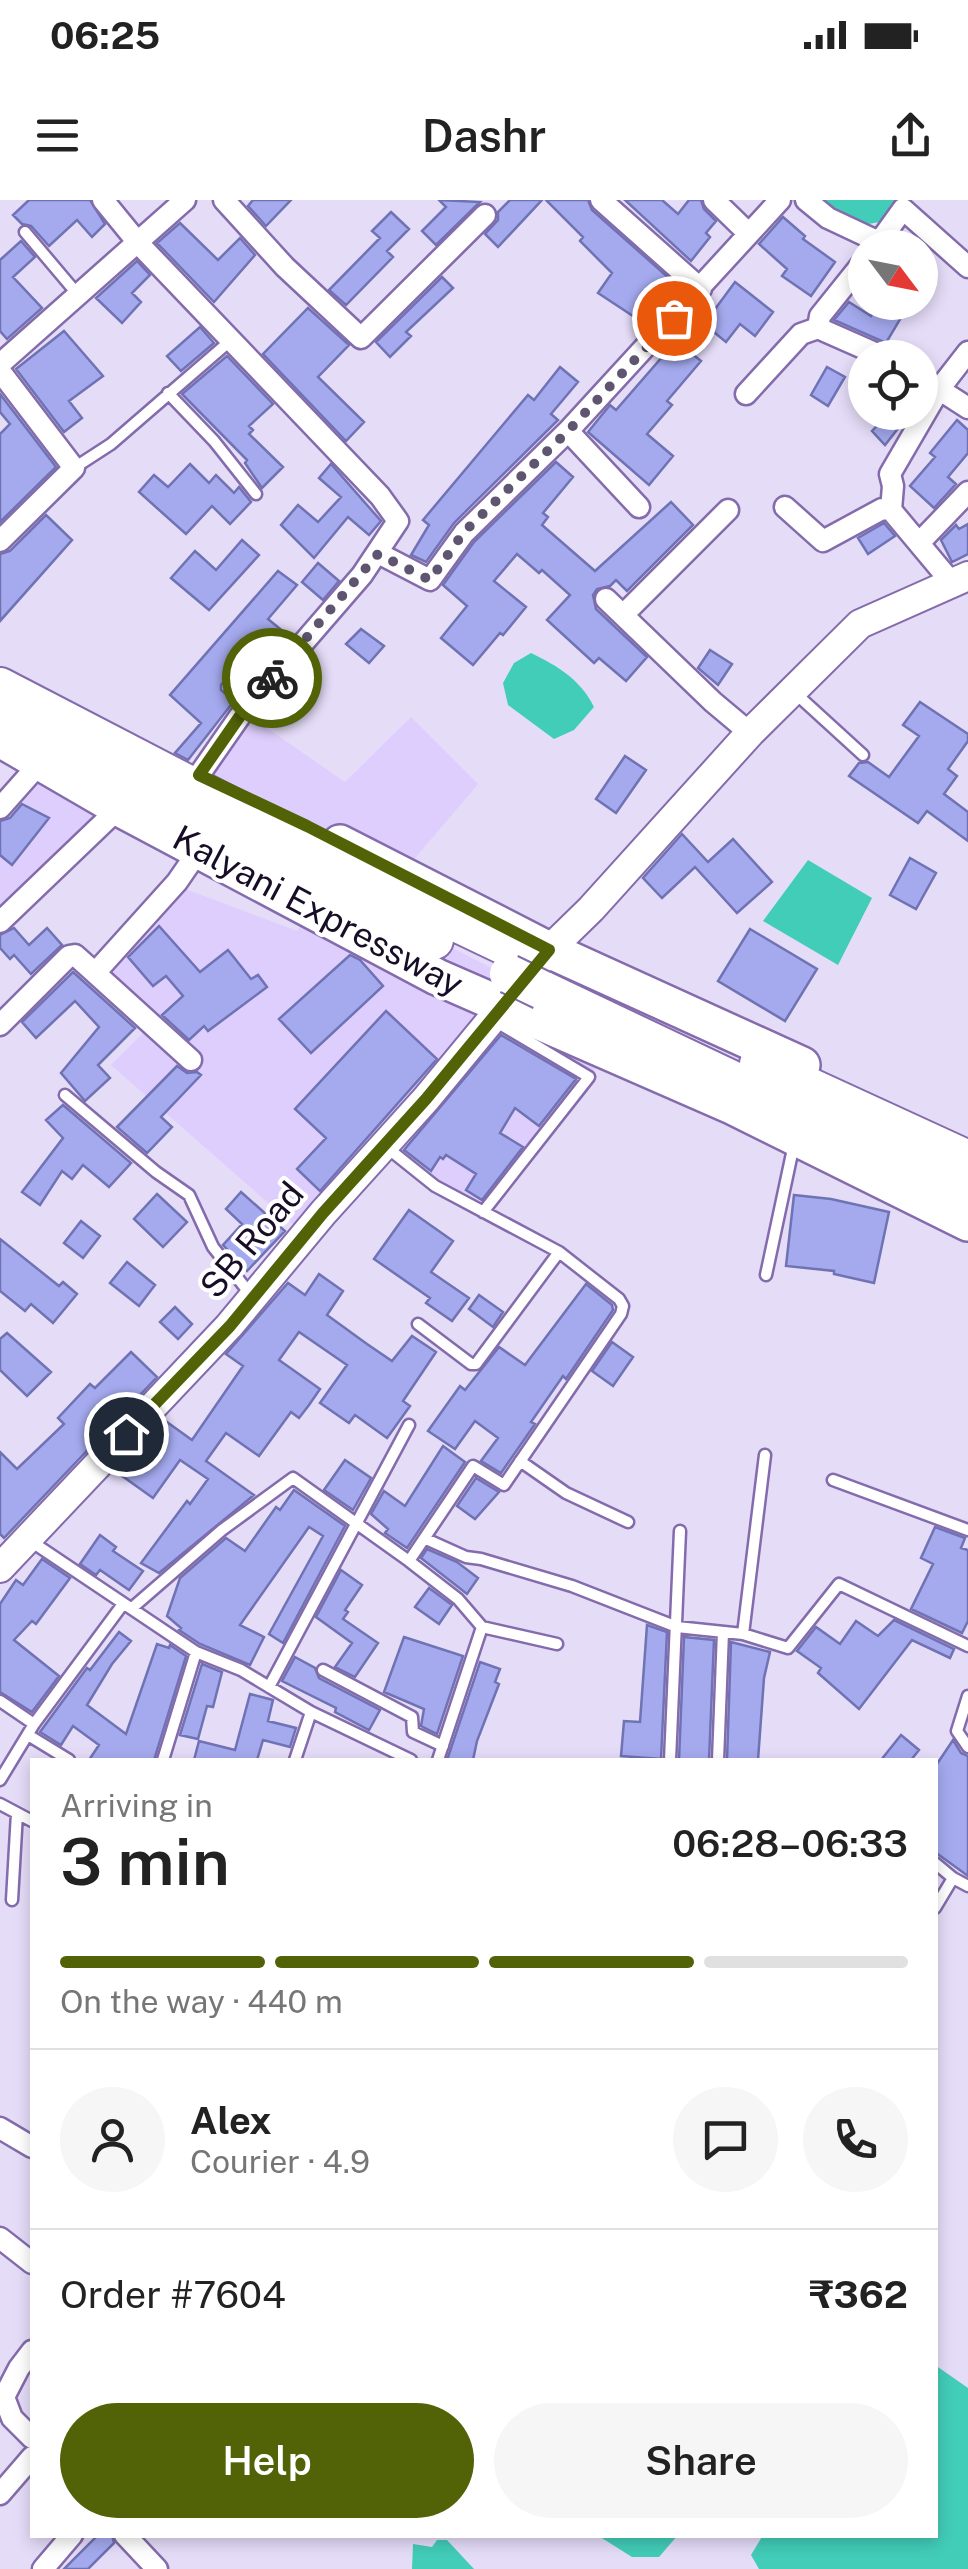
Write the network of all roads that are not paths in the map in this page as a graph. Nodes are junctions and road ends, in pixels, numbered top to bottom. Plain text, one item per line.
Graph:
1 (102, 200) edge
2 (185, 200) edge
3 (224, 200) edge
4 (600, 200) edge
5 (714, 200) edge
6 (780, 200) edge
7 (806, 200) edge
8 (484, 215) dead end
9 (850, 230) edge
10 (887, 230) edge
11 (926, 230) edge
12 (25, 232) dead end
13 (749, 234) junction
14 (938, 241) edge
15 (138, 244) junction
16 (968, 267) edge
17 (848, 281) edge
18 (701, 289) junction
19 (78, 296) junction
20 (818, 328) junction
21 (230, 340) junction
22 (848, 341) edge
23 (968, 352) edge
24 (0, 368) edge
25 (940, 388) junction
26 (168, 393) junction
27 (746, 394) dead end
28 (968, 408) edge
29 (568, 431) junction
30 (74, 468) junction
31 (968, 492) edge
32 (256, 494) dead end
33 (639, 507) dead end
34 (785, 507) dead end
35 (728, 510) dead end
36 (891, 510) junction
37 (0, 541) edge
38 (920, 542) junction
39 (378, 554) junction
40 (960, 580) edge
41 (606, 599) dead end
42 (624, 614) junction
43 (0, 670) edge
44 (0, 687) edge
45 (793, 691) junction
46 (0, 718) edge
47 (750, 734) junction
48 (0, 740) edge
49 (863, 755) dead end
50 (40, 762) junction
51 (199, 775) junction
52 (0, 808) edge
53 (120, 808) junction
54 (199, 850) junction
55 (0, 922) edge
56 (95, 973) junction
57 (525, 980) junction
58 (0, 1025) edge
59 (191, 1060) dead end
60 (64, 1094) dead end
61 (795, 1138) junction
62 (968, 1140) edge
63 (384, 1145) junction
64 (968, 1160) edge
65 (968, 1192) edge
66 (483, 1212) junction
67 (968, 1222) edge
68 (559, 1252) junction
69 (766, 1275) dead end
70 (253, 1298) junction
71 (418, 1324) dead end
72 (409, 1425) dead end
73 (765, 1455) dead end
74 (520, 1460) junction
75 (833, 1480) dead end
76 (628, 1522) dead end
77 (358, 1525) junction
78 (968, 1530) edge
79 (680, 1531) dead end
80 (426, 1539) junction
81 (9, 1553) edge
82 (409, 1562) junction
83 (128, 1606) junction
84 (482, 1626) junction
85 (677, 1627) junction
86 (723, 1632) junction
87 (743, 1634) junction
88 (557, 1644) dead end
89 (968, 1646) edge
90 (196, 1652) junction
91 (323, 1670) dead end
92 (269, 1687) junction
93 (968, 1696) edge
94 (0, 1701) edge
95 (311, 1712) junction
96 (31, 1729) junction
97 (443, 1746) junction
98 (968, 1747) edge
99 (67, 1758) edge
100 (164, 1758) edge
101 (296, 1758) edge
102 (407, 1758) edge
103 (439, 1758) edge
104 (670, 1758) edge
105 (718, 1758) edge
106 (0, 1780) edge
107 (0, 1804) edge
108 (17, 1813) junction
109 (30, 1820) edge
110 (938, 1866) edge
111 (953, 1878) junction
112 (968, 1886) edge
113 (12, 1900) dead end
114 (938, 1903) edge
115 (1, 2131) edge
116 (30, 2146) edge
117 (0, 2238) edge
118 (30, 2261) edge
119 (30, 2354) edge
120 (3, 2407) edge
121 (30, 2436) edge
122 (30, 2459) edge
123 (0, 2494) edge
124 (69, 2538) edge
125 (128, 2538) edge
126 (153, 2568) edge
127 (42, 2569) edge

1 - 15 street
2 - 15 street
3 - 8 street
4 - 18 street
5 - 13 street
6 - 13 street
7 - 9 street
10 - 11 street
12 - 19 lane
13 - 18 street
14 - 16 street
15 - 19 street
15 - 21 street
17 - 20 street
18 - 29 street
19 - 24 street
20 - 22 street
20 - 27 street
21 - 26 lane
21 - 39 street
23 - 25 street
24 - 30 street
25 - 28 street
25 - 36 street
26 - 30 lane
26 - 32 lane
29 - 33 street
29 - 39 street
30 - 37 street
31 - 38 street
34 - 36 street
35 - 42 street
36 - 38 street
38 - 40 street
39 - 51 street
40 - 45 street, SB Road
41 - 42 street
42 - 47 street
43 - 51 highway, Kalyani Expressway
44 - 57 highway
45 - 47 street, SB Road
45 - 49 lane
46 - 57 highway
47 - 57 street, SB Road
48 - 50 highway, Kalyani Expressway
50 - 52 street
50 - 53 highway, Kalyani Expressway
51 - 57 highway, Kalyani Expressway
53 - 54 highway, Kalyani Expressway
53 - 55 street
54 - 56 street
54 - 57 highway, Kalyani Expressway
56 - 58 street
56 - 59 street
57 - 61 highway, Kalyani Expressway
57 - 62 highway, Kalyani Expressway
57 - 63 street, SB Road
57 - 64 highway
57 - 65 highway
57 - 66 lane
60 - 70 lane
61 - 67 highway, Kalyani Expressway
61 - 69 lane
63 - 66 lane
63 - 70 street, SB Road
66 - 68 lane
68 - 71 lane
68 - 74 lane
70 - 81 street, SB Road
72 - 77 lane
73 - 87 lane
74 - 76 lane
74 - 80 lane
75 - 78 lane
77 - 82 lane
77 - 83 lane
77 - 92 lane
79 - 85 lane
80 - 82 lane
80 - 85 lane
81 - 83 lane
82 - 84 lane
83 - 90 lane
83 - 96 lane
84 - 88 lane
84 - 97 lane
85 - 86 lane
85 - 104 lane
86 - 87 lane
86 - 105 lane
87 - 89 lane
90 - 92 lane
90 - 100 lane
91 - 97 lane
92 - 95 lane
93 - 98 lane
94 - 96 lane
95 - 101 lane
95 - 102 lane
96 - 99 lane
96 - 106 lane
97 - 103 lane
107 - 108 lane
108 - 109 lane
108 - 113 lane
110 - 111 lane
111 - 112 lane
111 - 114 lane
115 - 116 street
117 - 118 street
119 - 120 street
120 - 121 street
122 - 123 street
124 - 127 street
125 - 126 street

